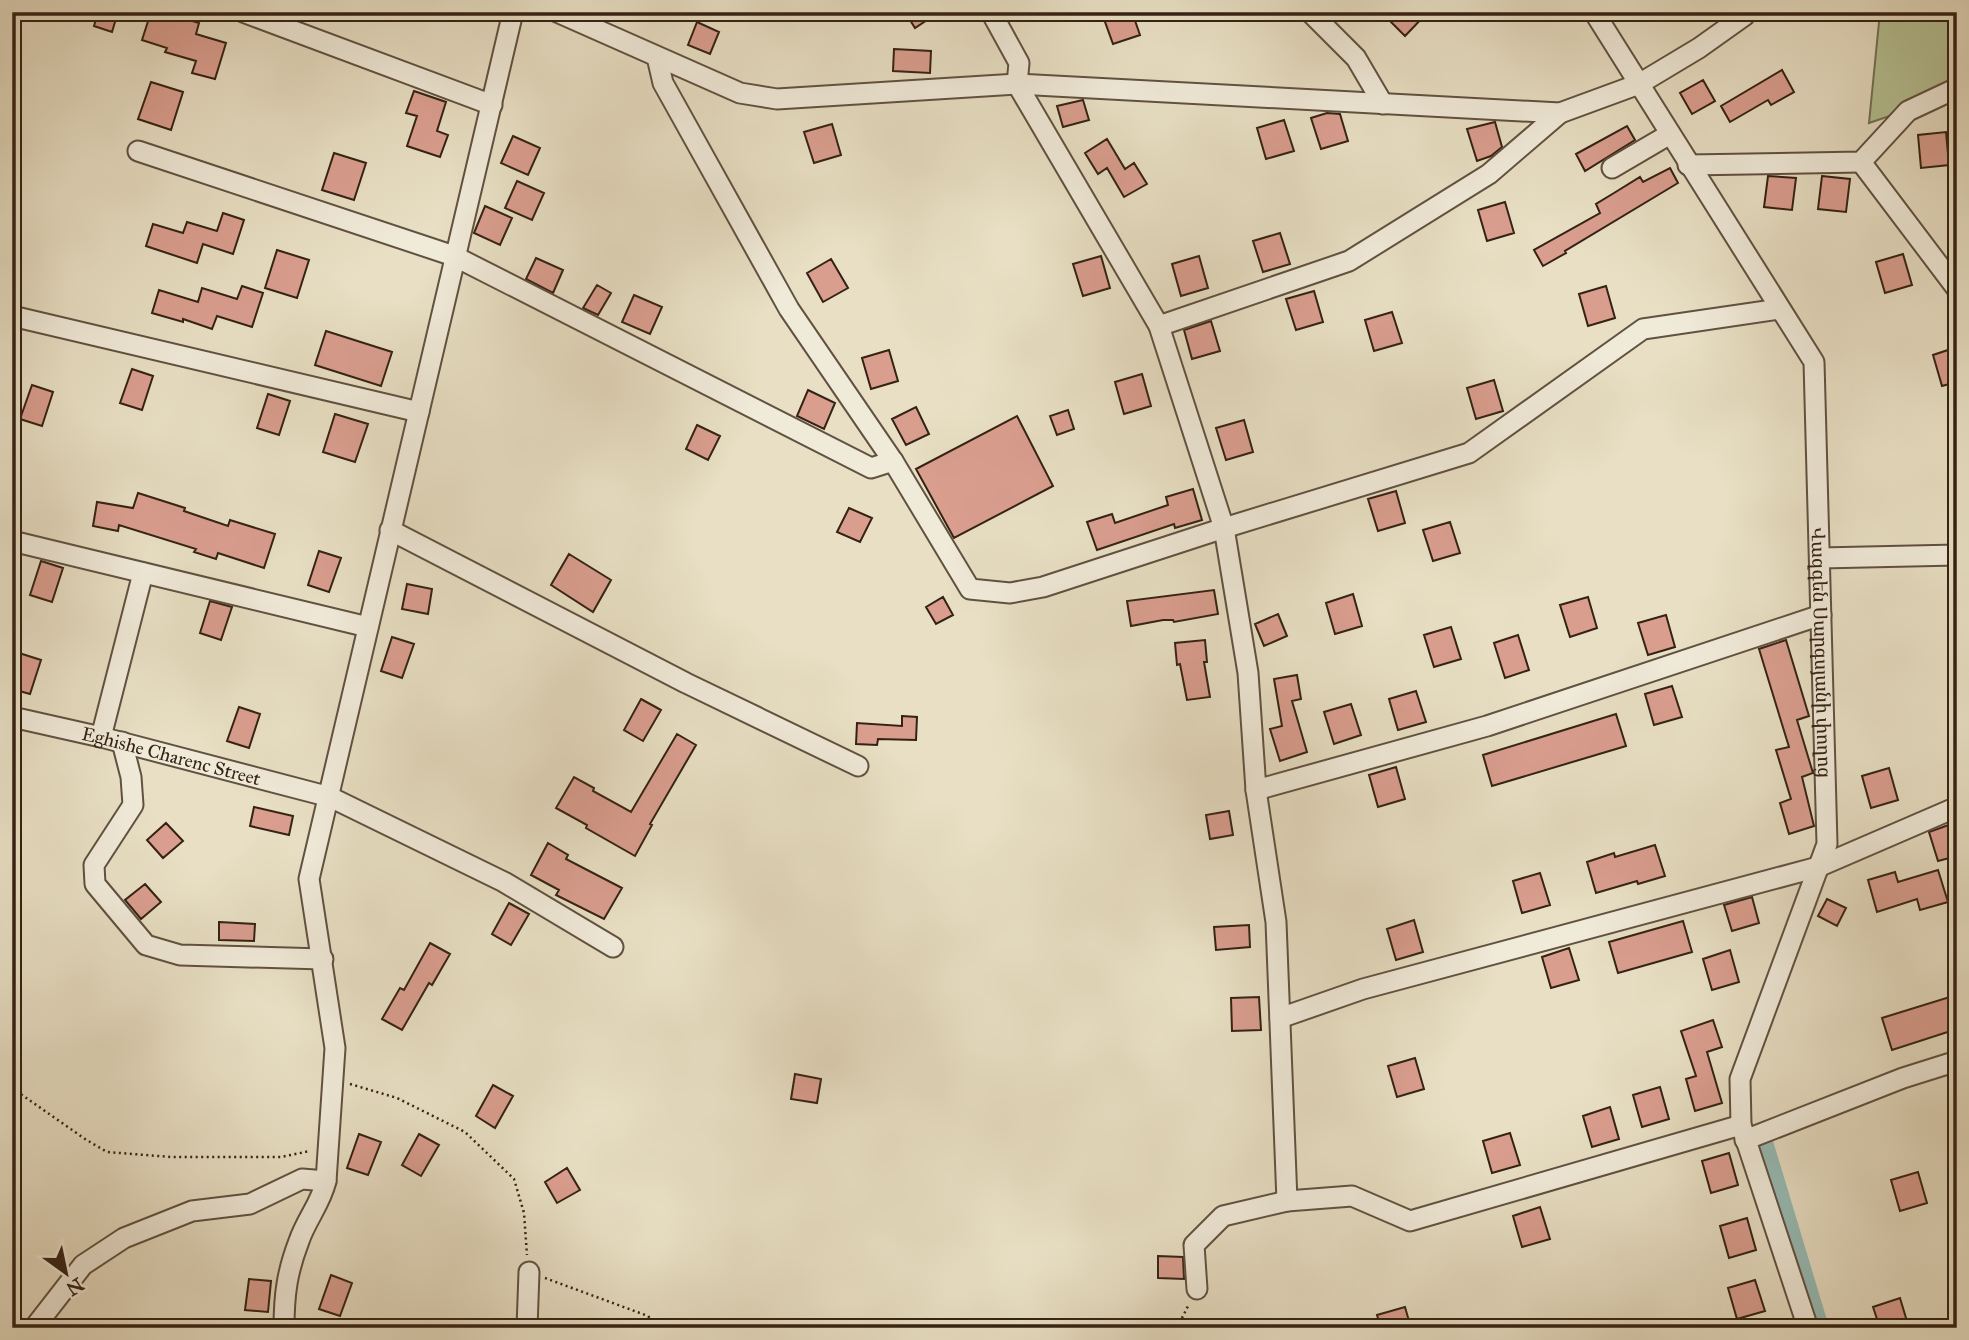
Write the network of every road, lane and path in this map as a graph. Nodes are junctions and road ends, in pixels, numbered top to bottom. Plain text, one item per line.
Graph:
1 (243, 12) edge
2 (513, 12) edge
3 (557, 12) edge
4 (991, 12) edge
5 (1310, 12) edge
6 (1594, 12) edge
7 (1744, 16) dead end
8 (657, 57) junction
9 (1017, 84) junction
10 (1639, 84) junction
11 (1957, 89) edge
12 (1383, 104) junction
13 (492, 105) junction
14 (1560, 113) junction
15 (1670, 134) junction
16 (138, 151) dead end
17 (1861, 162) junction
18 (1688, 165) junction
19 (1612, 168) dead end
20 (454, 257) junction
21 (1957, 289) edge
22 (1780, 309) junction
23 (12, 316) edge
24 (1159, 326) junction
25 (419, 412) junction
26 (893, 461) junction
27 (1224, 528) junction
28 (390, 530) junction
29 (12, 541) edge
30 (1957, 555) edge
31 (1820, 558) junction
32 (143, 573) junction
33 (1821, 615) junction
34 (368, 627) junction
35 (12, 717) edge
36 (101, 737) junction
37 (122, 743) junction
38 (858, 766) dead end
39 (1256, 790) junction
40 (330, 797) junction
41 (1957, 807) edge
42 (1818, 867) junction
43 (613, 947) dead end
44 (323, 959) junction
45 (1280, 1018) junction
46 (1957, 1061) edge
47 (334, 1080) junction
48 (12, 1088) edge
49 (1743, 1133) junction
50 (329, 1140) junction
51 (326, 1181) junction
52 (1287, 1201) junction
53 (529, 1272) junction
54 (1197, 1289) joint
55 (34, 1328) edge
56 (284, 1328) edge
57 (527, 1328) edge
58 (658, 1328) edge
59 (1177, 1328) edge
60 (1808, 1328) edge

1 - 13 street
2 - 13 street
3 - 8 street
4 - 9 street
5 - 12 street
6 - 10 street, Վազգեն Սարգսյանի փողոց
7 - 10 street
8 - 9 street
8 - 26 street
9 - 12 street
9 - 24 street
10 - 14 street
10 - 15 street, Վազգեն Սարգսյանի փողոց
11 - 17 street
12 - 14 street
13 - 20 street
14 - 24 street
15 - 18 street, Վազգեն Սարգսյանի փողոց
15 - 19 street
16 - 20 street
17 - 18 street
17 - 21 street
18 - 22 street, Վազգեն Սարգսյանի փողոց
20 - 25 street
20 - 26 street
22 - 27 street
22 - 31 street, Վազգեն Սարգսյանի փողոց
23 - 25 street
24 - 27 street
25 - 28 street
26 - 27 street
27 - 39 street
28 - 34 street
28 - 38 street
29 - 32 street
30 - 31 street
31 - 33 street, Վազգեն Սարգսյանի փողոց
32 - 34 street
32 - 36 street
33 - 39 street
33 - 42 street, Վազգեն Սարգսյանի փողոց
34 - 40 street
35 - 36 street, Eghishe Charenc Street
36 - 37 street, Eghishe Charenc Street
37 - 40 street, Eghishe Charenc Street
37 - 44 street
39 - 45 street
40 - 43 street, Eghishe Charenc Street
40 - 44 street
41 - 42 street
42 - 45 street
42 - 49 street, Վազգեն Սարգսյանի փողոց
44 - 47 street
45 - 52 street
46 - 49 street
47 - 50 street
47 - 53 path
48 - 50 path
49 - 52 street
49 - 60 street, Վազգեն Սարգսյանի փողոց
50 - 51 street
51 - 55 street
51 - 56 street
52 - 54 street
53 - 57 street
53 - 58 path
54 - 59 path

